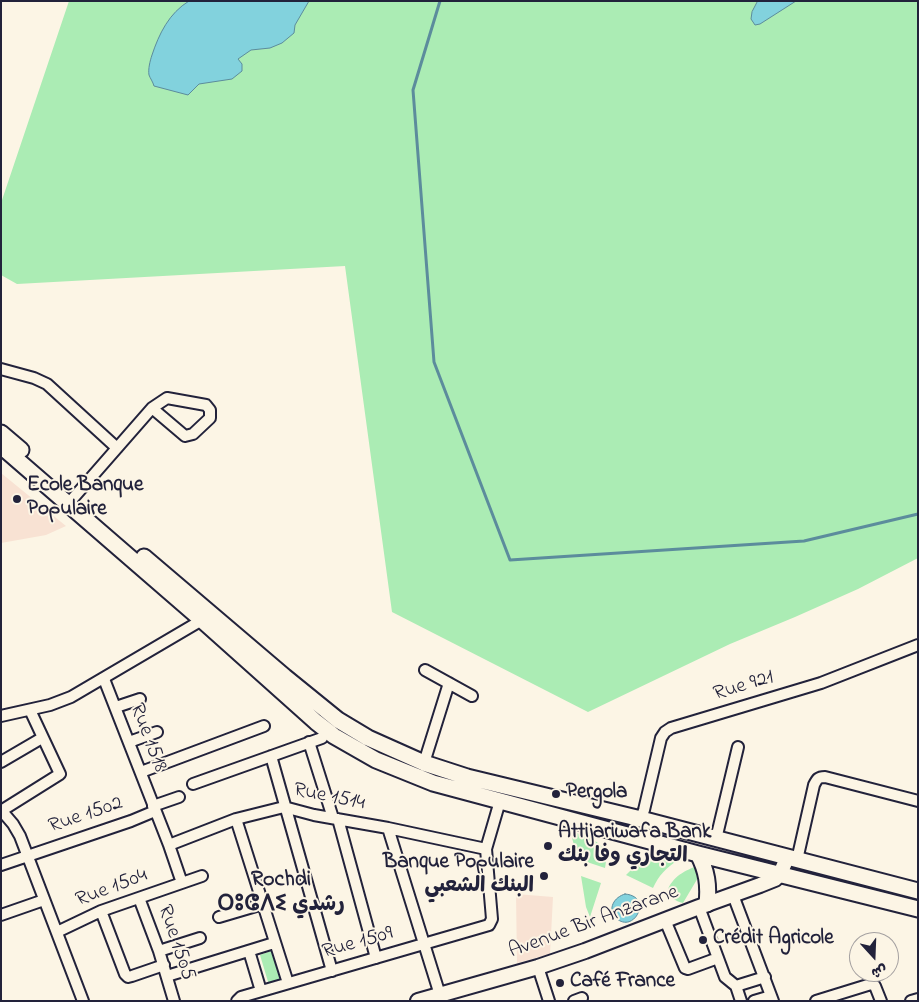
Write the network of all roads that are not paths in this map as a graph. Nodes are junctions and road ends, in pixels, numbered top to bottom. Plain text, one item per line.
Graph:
1 (1, 369) edge
2 (152, 408) junction
3 (1, 433) edge
4 (1, 446) edge
5 (117, 448) junction
6 (72, 501) junction
7 (202, 620) junction
8 (918, 645) edge
9 (425, 670) dead end
10 (104, 678) junction
11 (449, 683) junction
12 (472, 696) dead end
13 (140, 699) dead end
14 (116, 707) junction
15 (30, 710) junction
16 (1, 716) edge
17 (264, 726) dead end
18 (157, 732) dead end
19 (42, 738) junction
20 (322, 738) dead end
21 (129, 742) junction
22 (309, 742) junction
23 (738, 748) dead end
24 (271, 756) junction
25 (1, 762) edge
26 (424, 763) junction
27 (141, 772) junction
28 (193, 784) dead end
29 (179, 798) dead end
30 (500, 801) junction
31 (918, 801) edge
32 (284, 807) junction
33 (154, 809) junction
34 (1, 810) edge
35 (641, 818) junction
36 (335, 819) junction
37 (236, 820) junction
38 (388, 828) junction
39 (716, 839) junction
40 (169, 845) junction
41 (486, 849) junction
42 (698, 854) junction
43 (28, 856) junction
44 (792, 859) junction
45 (1, 865) edge
46 (780, 874) junction
47 (202, 876) dead end
48 (182, 883) junction
49 (918, 891) edge
50 (733, 895) junction
51 (139, 898) junction
52 (44, 900) junction
53 (263, 904) junction
54 (703, 905) junction
55 (918, 909) edge
56 (101, 912) junction
57 (1, 915) edge
58 (219, 917) dead end
59 (665, 920) junction
60 (57, 932) junction
61 (200, 938) dead end
62 (274, 943) junction
63 (424, 944) junction
64 (159, 950) junction
65 (249, 951) junction
66 (376, 958) junction
67 (718, 958) junction
68 (164, 965) junction
69 (538, 966) junction
70 (332, 971) junction
71 (167, 976) junction
72 (765, 977) junction
73 (288, 983) junction
74 (736, 986) junction
75 (261, 991) junction
76 (440, 995) junction
77 (772, 998) edge
78 (240, 999) edge
79 (918, 999) edge
80 (83, 1001) edge
81 (174, 1001) edge
82 (418, 1001) edge
83 (549, 1001) edge
84 (741, 1001) edge
85 (754, 1001) edge
86 (816, 1001) edge
87 (881, 1001) edge
88 (911, 1001) edge

1 - 5 street
2 - 2 street
2 - 5 street
3 - 6 main road
4 - 6 main road
5 - 6 street
6 - 7 main road
6 - 26 main road
7 - 10 street
7 - 30 main road
8 - 35 street, Rue 921
9 - 11 street
10 - 14 street, Rue 1518
10 - 15 street
11 - 12 street
11 - 26 street
13 - 14 street
14 - 21 street, Rue 1518
15 - 16 street
15 - 19 street
17 - 27 street
18 - 21 street
19 - 25 street
19 - 34 street
20 - 22 street
21 - 27 street, Rue 1518
22 - 24 street
22 - 36 street
23 - 39 street
24 - 28 street
24 - 32 street
26 - 35 main road
27 - 33 street, Rue 1518
29 - 33 street, Rue 1502
30 - 41 street
30 - 42 main road
31 - 44 street
32 - 36 street, Rue 1514
32 - 37 street, Rue 1514
32 - 70 street
33 - 40 street, Rue 1504
33 - 43 street, Rue 1502
34 - 43 street
35 - 39 main road
36 - 38 street, Rue 1514
36 - 66 street
37 - 40 street, Rue 1514
37 - 53 street
38 - 41 street, Rue 1514
38 - 63 street
39 - 44 main road
40 - 48 street, Rue 1504
41 - 63 street, Rue 1509
42 - 46 main road
42 - 54 main road
43 - 45 street, Rue 1502
43 - 52 street
44 - 46 street
44 - 49 main road
46 - 50 street, Avenue Bir Anzarane
46 - 55 main road
47 - 48 street, Rue 1504
48 - 51 street, Rue 1504
50 - 54 street, Avenue Bir Anzarane
50 - 72 street
51 - 56 street, Rue 1504
51 - 64 street, Rue 1505
52 - 57 street
52 - 60 street
53 - 58 street
53 - 62 street
54 - 59 street, Avenue Bir Anzarane
54 - 67 street
56 - 60 street, Rue 1504
56 - 68 street
59 - 67 street
59 - 69 street, Avenue Bir Anzarane
60 - 80 street
61 - 64 street
62 - 65 street
62 - 73 street
63 - 66 street, Rue 1509
63 - 76 street
64 - 68 street, Rue 1505
65 - 71 street
65 - 75 street
66 - 70 street, Rue 1509
67 - 74 street
68 - 71 street, Rue 1505
69 - 76 street, Avenue Bir Anzarane
69 - 83 street
70 - 73 street, Rue 1509
71 - 81 street, Rue 1505
72 - 74 street
72 - 77 street
73 - 75 street, Rue 1509
74 - 84 street
75 - 78 street, Rue 1509
76 - 82 street, Avenue Bir Anzarane
77 - 85 street
79 - 88 street
86 - 87 street

